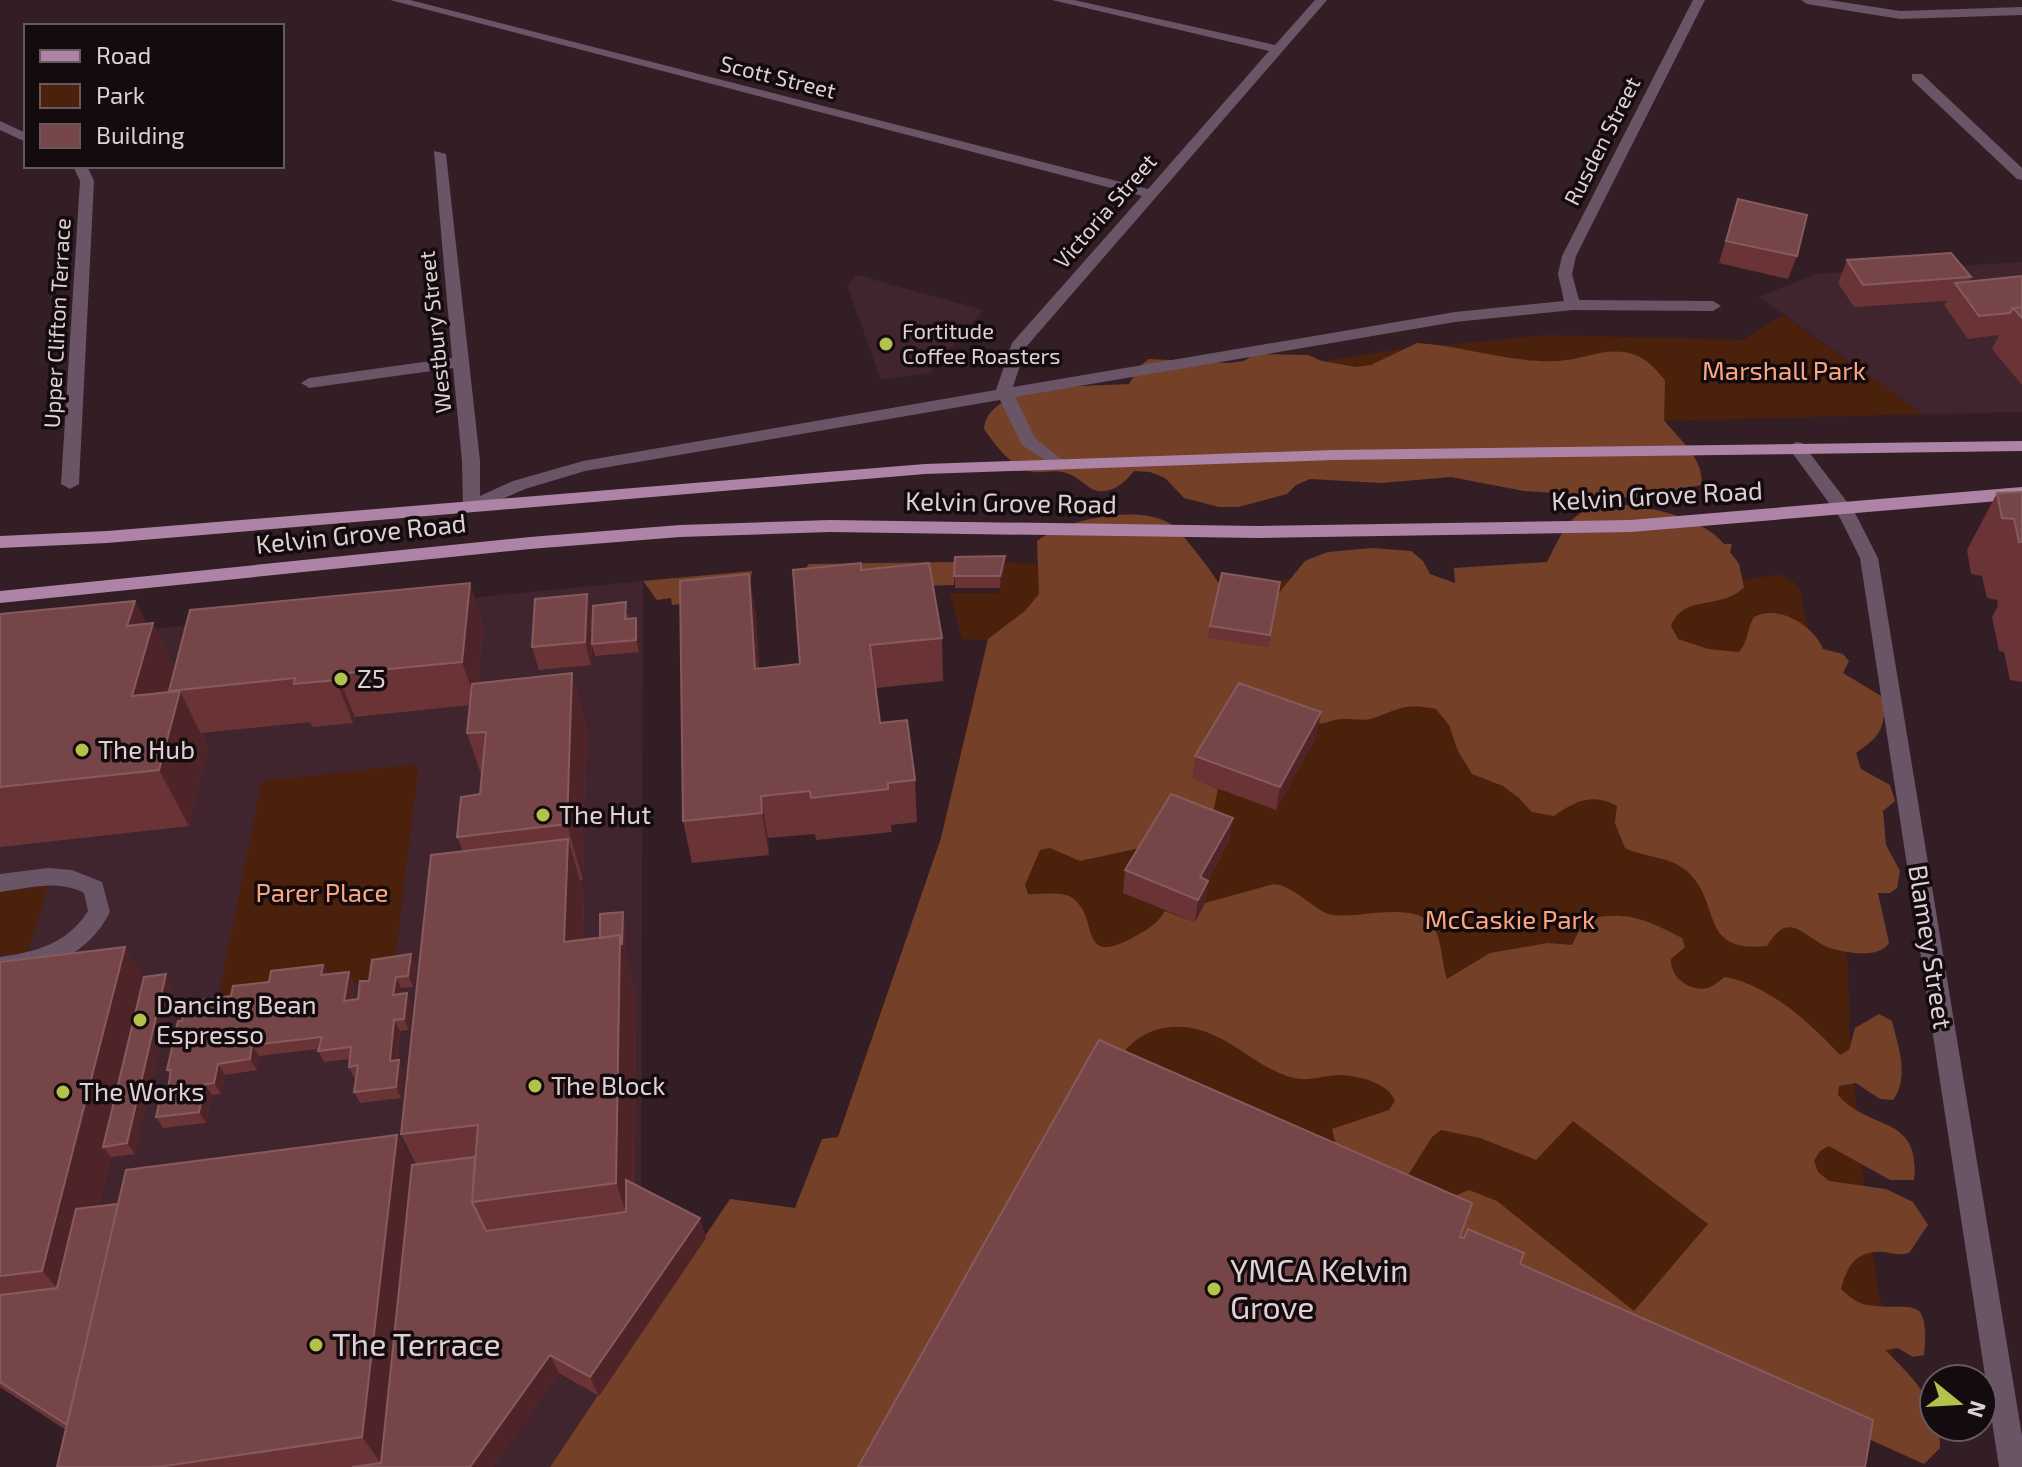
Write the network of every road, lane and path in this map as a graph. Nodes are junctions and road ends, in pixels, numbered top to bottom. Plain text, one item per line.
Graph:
1 (396, 0) edge
2 (1058, 0) edge
3 (1321, 0) edge
4 (1699, 0) edge
5 (1807, 0) edge
6 (1902, 0) edge
7 (2022, 11) edge
8 (1900, 15) junction
9 (1277, 49) junction
10 (1917, 77) dead end
11 (0, 125) edge
12 (24, 137) edge
13 (439, 154) dead end
14 (81, 168) edge
15 (2022, 176) edge
16 (1149, 193) junction
17 (1573, 305) junction
18 (1713, 306) dead end
19 (460, 362) junction
20 (309, 383) dead end
21 (1004, 392) junction
22 (2022, 446) edge
23 (1796, 447) junction
24 (1058, 464) junction
25 (70, 484) dead end
26 (2022, 493) edge
27 (472, 506) junction
28 (1841, 509) junction
29 (0, 542) edge
30 (0, 597) edge
31 (0, 883) edge
32 (0, 966) edge
33 (2013, 1467) edge

1 - 16 street, Scott Street
2 - 9 street
3 - 9 street, Victoria Street
4 - 17 street, Rusden Street
5 - 8 street
6 - 8 street
7 - 8 street
9 - 16 street, Victoria Street
10 - 15 street
11 - 12 street
13 - 19 street, Westbury Street
14 - 25 street, Upper Clifton Terrace
16 - 21 street, Victoria Street
17 - 18 street, Kelvin Grove Road
17 - 21 street, Kelvin Grove Road
19 - 20 street
19 - 27 street, Westbury Street
21 - 24 street
21 - 27 street, Kelvin Grove Road
22 - 23 main road, Kelvin Grove Road
23 - 24 main road, Kelvin Grove Road
23 - 28 street, Blamey Street
24 - 27 main road, Kelvin Grove Road
26 - 28 main road, Kelvin Grove Road
27 - 29 main road, Kelvin Grove Road
28 - 30 main road, Kelvin Grove Road
28 - 33 street, Blamey Street
31 - 32 street

